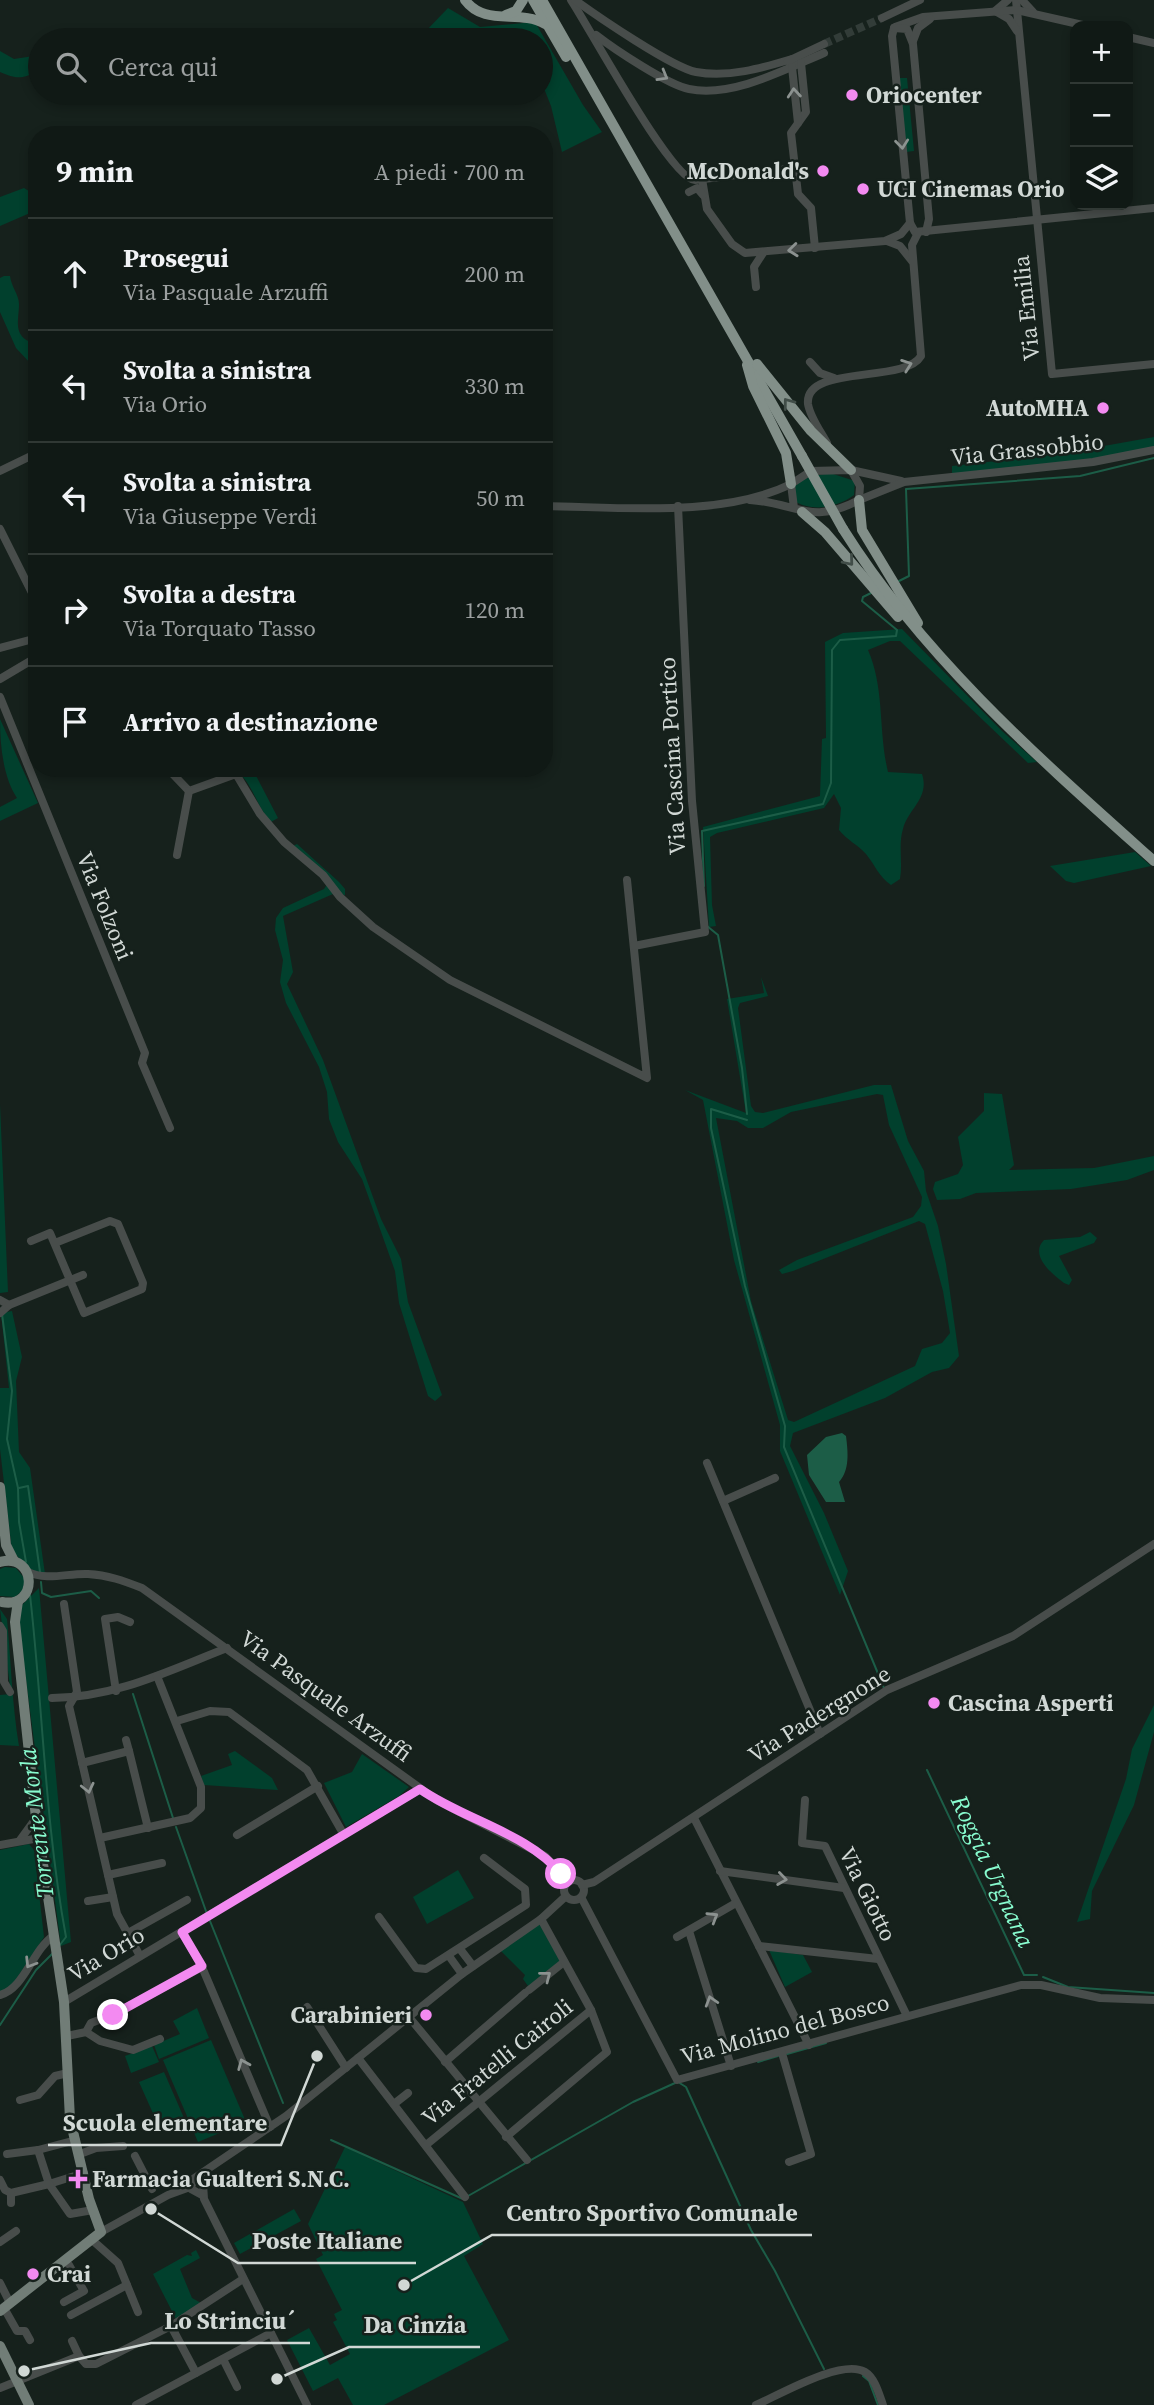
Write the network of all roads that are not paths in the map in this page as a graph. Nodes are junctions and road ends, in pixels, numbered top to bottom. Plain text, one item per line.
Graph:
1 (465, 0) edge
2 (523, 0) edge
3 (533, 0) edge
4 (542, 0) edge
5 (575, 0) edge
6 (920, 0) edge
7 (1007, 0) edge
8 (1015, 0) edge
9 (1022, 0) edge
10 (1016, 10) junction
11 (995, 11) junction
12 (1033, 12) junction
13 (503, 16) junction
14 (934, 17) junction
15 (881, 18) tunnel mouth
16 (1070, 22) edge
17 (548, 25) junction
18 (550, 28) edge
19 (894, 28) junction
20 (590, 31) junction
21 (553, 33) edge
22 (1018, 34) junction
23 (1133, 38) edge
24 (1152, 43) edge
25 (913, 44) junction
26 (824, 48) tunnel mouth
27 (795, 63) junction
28 (795, 168) junction
29 (702, 179) junction
30 (689, 192) dead end
31 (704, 198) junction
32 (654, 199) junction
33 (1154, 208) edge
34 (929, 219) junction
35 (1036, 220) junction
36 (909, 223) junction
37 (947, 229) junction
38 (922, 232) junction
39 (885, 241) junction
40 (816, 248) junction
41 (763, 253) junction
42 (913, 263) junction
43 (756, 287) dead end
44 (742, 346) junction
45 (810, 362) dead end
46 (1154, 364) edge
47 (841, 379) junction
48 (1154, 450) edge
49 (832, 451) junction
50 (28, 457) edge
51 (851, 470) junction
52 (0, 471) edge
53 (904, 482) junction
54 (791, 484) junction
55 (741, 500) junction
56 (859, 500) junction
57 (553, 506) edge
58 (678, 506) junction
59 (798, 510) junction
60 (0, 529) edge
61 (28, 585) edge
62 (28, 640) edge
63 (0, 648) edge
64 (936, 652) junction
65 (28, 662) edge
66 (0, 679) edge
67 (0, 697) edge
68 (28, 766) edge
69 (33, 777) edge
70 (176, 777) edge
71 (225, 777) edge
72 (238, 777) edge
73 (189, 791) junction
74 (177, 855) dead end
75 (1154, 861) edge
76 (627, 880) dead end
77 (634, 946) junction
78 (170, 1128) dead end
79 (30, 1241) dead end
80 (55, 1243) junction
81 (83, 1275) dead end
82 (70, 1280) junction
83 (4, 1306) edge
84 (707, 1463) dead end
85 (775, 1478) dead end
86 (0, 1488) edge
87 (723, 1501) junction
88 (6, 1545) junction
89 (1154, 1545) edge
90 (15, 1561) junction
91 (0, 1562) edge
92 (28, 1572) junction
93 (50, 1576) junction
94 (29, 1588) junction
95 (1, 1601) edge
96 (18, 1601) junction
97 (64, 1604) dead end
98 (15, 1622) junction
99 (130, 1622) dead end
100 (0, 1626) edge
101 (227, 1647) junction
102 (157, 1676) junction
103 (2, 1680) edge
104 (116, 1691) junction
105 (10, 1692) dead end
106 (52, 1698) dead end
107 (72, 1698) junction
108 (177, 1721) junction
109 (820, 1734) junction
110 (126, 1740) dead end
111 (129, 1751) junction
112 (82, 1763) junction
113 (317, 1786) junction
114 (420, 1789) junction
115 (805, 1800) dead end
116 (36, 1818) junction
117 (694, 1818) junction
118 (148, 1828) junction
119 (237, 1835) dead end
120 (344, 1835) junction
121 (39, 1838) junction
122 (100, 1838) junction
123 (20, 1840) junction
124 (0, 1845) edge
125 (484, 1858) dead end
126 (162, 1863) dead end
127 (719, 1871) junction
128 (108, 1875) junction
129 (568, 1882) junction
130 (582, 1885) junction
131 (844, 1888) junction
132 (566, 1896) junction
133 (113, 1897) junction
134 (580, 1898) junction
135 (187, 1900) dead end
136 (88, 1901) dead end
137 (736, 1903) junction
138 (379, 1917) dead end
139 (541, 1919) junction
140 (690, 1931) junction
141 (182, 1932) junction
142 (128, 1933) junction
143 (677, 1937) dead end
144 (53, 1940) junction
145 (759, 1946) junction
146 (460, 1949) junction
147 (141, 1955) junction
148 (449, 1955) junction
149 (878, 1959) junction
150 (564, 1962) junction
151 (202, 1966) junction
152 (473, 1966) junction
153 (463, 1974) junction
154 (0, 1995) edge
155 (1154, 2000) edge
156 (64, 2001) junction
157 (307, 2007) dead end
158 (591, 2010) junction
159 (907, 2016) junction
160 (409, 2017) junction
161 (86, 2032) junction
162 (67, 2036) junction
163 (160, 2039) dead end
164 (809, 2045) junction
165 (782, 2053) junction
166 (358, 2058) junction
167 (445, 2062) junction
168 (731, 2066) junction
169 (346, 2068) junction
170 (68, 2073) junction
171 (408, 2093) dead end
172 (20, 2101) dead end
173 (478, 2103) junction
174 (394, 2104) junction
175 (270, 2127) junction
176 (506, 2137) junction
177 (76, 2140) junction
178 (426, 2145) junction
179 (124, 2146) dead end
180 (38, 2150) junction
181 (8, 2154) dead end
182 (80, 2154) junction
183 (135, 2156) dead end
184 (527, 2160) dead end
185 (789, 2162) dead end
186 (84, 2173) junction
187 (0, 2180) edge
188 (48, 2184) junction
189 (197, 2185) junction
190 (152, 2189) dead end
191 (8, 2191) junction
192 (466, 2197) dead end
193 (11, 2203) dead end
194 (93, 2210) junction
195 (16, 2231) dead end
196 (101, 2232) junction
197 (91, 2239) junction
198 (0, 2242) edge
199 (66, 2261) junction
200 (243, 2279) junction
201 (0, 2283) edge
202 (127, 2285) junction
203 (64, 2302) dead end
204 (5, 2307) edge
205 (138, 2312) dead end
206 (71, 2315) dead end
207 (171, 2326) junction
208 (271, 2333) junction
209 (30, 2340) dead end
210 (72, 2341) dead end
211 (0, 2346) edge
212 (79, 2356) junction
213 (223, 2359) junction
214 (11, 2365) junction
215 (0, 2371) edge
216 (196, 2373) junction
217 (19, 2379) junction
218 (237, 2387) dead end
219 (0, 2388) edge
220 (29, 2405) edge
221 (136, 2405) edge
222 (307, 2405) edge
223 (756, 2405) edge
224 (883, 2405) edge

1 - 13 highway
2 - 13 highway
3 - 17 highway
4 - 32 highway
5 - 20 street
5 - 27 street
6 - 15 street
7 - 11 street
8 - 10 street
9 - 12 street
10 - 11 street
10 - 12 street
10 - 22 street
11 - 14 street
11 - 22 street
12 - 16 street
12 - 22 street
13 - 17 highway
14 - 19 street
14 - 25 street
17 - 18 highway
19 - 25 street
19 -> 36 street
20 -> 27 street
20 - 29 street
21 - 32 highway
22 - 35 street
23 - 24 street
25 - 34 street
26 - 27 street
27 - 28 street
28 - 29 street
28 - 40 street
29 - 31 street
30 - 31 street
31 - 41 street
32 - 44 highway
33 - 35 street
34 - 37 street
34 - 38 street
35 - 37 street
35 - 46 street, Via Emilia
36 - 38 street
36 - 39 street
37 - 38 street
38 - 42 street
39 - 40 street
39 - 42 street
40 -> 41 street
41 - 43 street
47 -> 42 street
49 -> 44 highway
44 - 54 highway
44 - 64 highway, bridge
45 - 47 street
47 - 49 street
48 - 53 street, Via Grassobbio
49 - 51 highway
50 - 52 street
51 - 53 street, Via Grassobbio
51 - 54 street, Via Grassobbio
51 - 56 street
53 - 56 street, Via Grassobbio
54 - 55 street, Via Grassobbio
54 - 59 street
55 - 58 street
55 - 59 street, Via Grassobbio
56 - 59 street, Via Grassobbio
56 - 64 highway
57 - 58 street
58 - 77 street, Via Cascina Portico
59 -> 64 highway
60 - 61 street
62 - 63 street
64 - 75 highway
65 - 66 street
67 - 68 street, Via Folzoni
69 - 78 street, Via Folzoni
70 - 73 street
71 - 73 street
72 - 77 street
73 - 74 street
76 - 77 street
79 - 80 street
80 - 82 street
80 - 82 street
81 - 82 street
82 - 83 street
84 - 87 street
85 - 87 street
86 - 88 main road
87 - 109 street
88 - 90 main road
88 - 91 main road
89 - 109 street, Via Padergnone
90 - 91 main road
90 - 92 main road
92 - 93 street, Via Pasquale Arzuffi
92 - 94 main road
93 - 94 street, Via Pasquale Arzuffi
93 - 101 street, Via Pasquale Arzuffi
94 - 96 main road
95 - 96 main road
95 - 98 main road
96 - 98 main road
97 - 107 street
98 - 116 main road
99 - 104 street
100 - 103 street
101 - 102 street
101 - 114 street, Via Pasquale Arzuffi
102 - 104 street
102 - 108 street
103 - 105 street
104 - 107 street
106 - 107 street
107 - 112 street
108 - 113 street
108 - 118 street
109 - 117 street, Via Padergnone
110 - 111 street
111 - 112 street
111 - 118 street
112 -> 122 street
113 - 119 street
113 - 120 street
114 - 120 street, Via Orio
114 - 129 street, Via Pasquale Arzuffi
115 - 131 street, Via Giotto
116 - 121 main road
116 - 123 street
117 - 127 street
117 - 130 street, Via Padergnone
118 - 122 street
120 - 141 street, Via Orio
121 - 123 street
121 - 144 main road
122 - 128 street
123 - 124 street
125 - 146 street
126 - 128 street
127 -> 131 street
127 - 137 street
128 - 133 street
129 - 130 street
129 - 132 street
130 - 134 street
131 - 149 street, Via Giotto
132 - 134 street
132 - 139 street
133 - 136 street
133 - 142 street
134 - 168 street, Via Molino del Bosco
135 - 142 street
140 -> 137 street
137 - 145 street
138 - 148 street
139 - 150 street
139 - 152 street
140 - 143 street
168 -> 140 street
141 - 147 street, Via Orio
141 - 151 street
142 - 147 street
144 -> 154 street
144 - 156 main road
145 - 149 street
145 - 164 street
146 - 148 street
146 - 152 street
147 - 156 street, Via Orio
148 - 153 street
149 - 159 street, Via Giotto
150 - 158 street
167 -> 150 street
151 - 161 street
175 -> 151 street
152 - 153 street
153 - 160 street
155 - 159 street, Via Molino del Bosco
156 - 162 main road
157 - 169 street
158 - 173 street, Via Fratelli Cairoli
158 - 176 street
159 - 164 street, Via Molino del Bosco
160 - 166 street
160 - 167 street
161 - 162 street
161 - 163 street
162 - 170 main road
164 - 165 street, Via Molino del Bosco
165 - 168 street, Via Molino del Bosco
165 - 185 street
166 - 169 street
166 - 174 street
167 - 173 street
169 - 175 street
170 - 172 street
170 - 177 main road
171 - 174 street
173 - 176 street
173 - 178 street, Via Fratelli Cairoli
174 - 178 street
175 - 189 street
176 - 184 street
177 - 180 street
177 - 182 main road
178 - 192 street
179 - 182 street
180 - 181 street
180 - 188 street
182 - 186 main road
183 - 190 street
186 - 188 street
186 - 194 main road
187 - 191 street
188 - 191 street
188 - 194 street
189 - 196 street
189 - 200 street
191 - 193 street
194 - 196 main road
195 - 198 street
196 - 197 main road
197 - 199 main road
197 - 202 street
199 - 203 street
199 - 204 main road
200 - 207 street
200 - 208 street
201 - 204 street
202 - 205 street
202 - 206 street
204 - 209 street
207 - 212 street
207 - 216 street
208 - 213 street
208 - 222 street
210 - 212 street
211 - 214 main road
212 - 217 street
213 - 216 street
213 - 218 street
214 - 215 street
214 - 217 main road
216 - 221 street
217 - 219 street
217 - 220 main road
223 - 224 street

